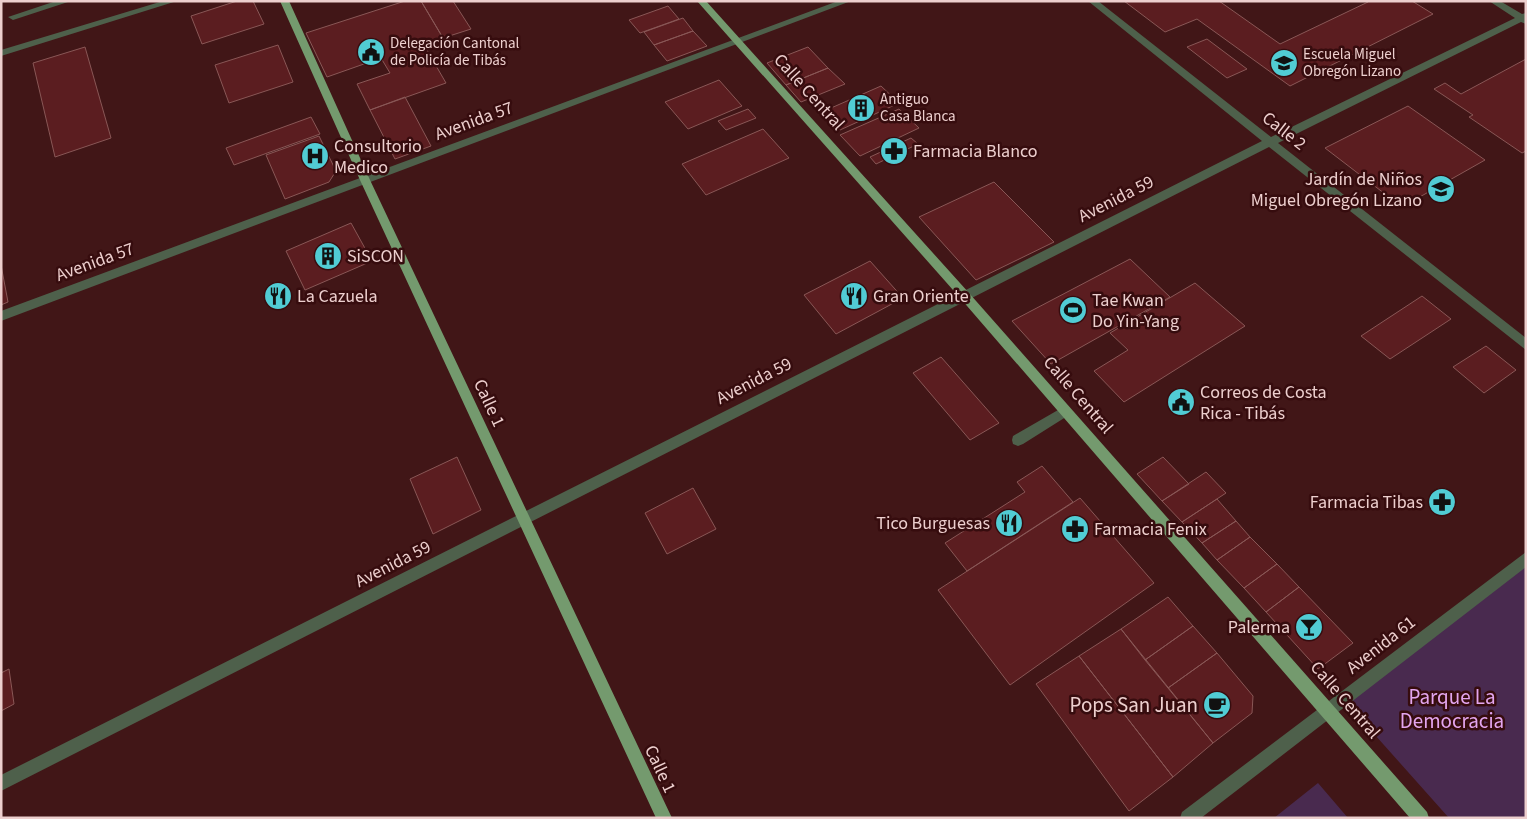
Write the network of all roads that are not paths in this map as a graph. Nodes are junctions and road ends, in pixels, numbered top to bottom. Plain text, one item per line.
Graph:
1 (67, 1) edge
2 (136, 1) edge
3 (173, 1) edge
4 (284, 1) edge
5 (701, 1) edge
6 (847, 1) edge
7 (1092, 1) edge
8 (1493, 1) edge
9 (139, 12) junction
10 (13, 17) dead end
11 (1524, 19) edge
12 (738, 42) junction
13 (1, 53) edge
14 (1270, 142) junction
15 (365, 180) junction
16 (965, 296) junction
17 (1, 316) edge
18 (1526, 345) edge
19 (1065, 411) junction
20 (1018, 440) dead end
21 (524, 519) junction
22 (1526, 558) edge
23 (1328, 710) junction
24 (1, 783) edge
25 (664, 818) edge
26 (1188, 818) edge
27 (1421, 818) edge

1 - 10 street
2 - 9 street
3 - 9 street
4 - 15 main road, Calle 1
5 - 12 main road, Calle Central
6 - 12 street, Avenida 57
7 - 14 street, Calle 2
8 - 11 street
9 - 13 street
11 - 14 street, Avenida 59
12 - 15 street, Avenida 57
12 - 16 main road, Calle Central
14 - 16 street, Avenida 59
14 - 18 street, Calle 2
15 - 17 street, Avenida 57
15 - 21 main road, Calle 1
16 - 19 main road, Calle Central
16 - 21 street, Avenida 59
19 - 20 street
19 - 23 main road, Calle Central
21 - 24 street, Avenida 59
21 - 25 main road, Calle 1
22 - 23 street, Avenida 61
23 - 26 street, Avenida 61
23 - 27 main road, Calle Central

